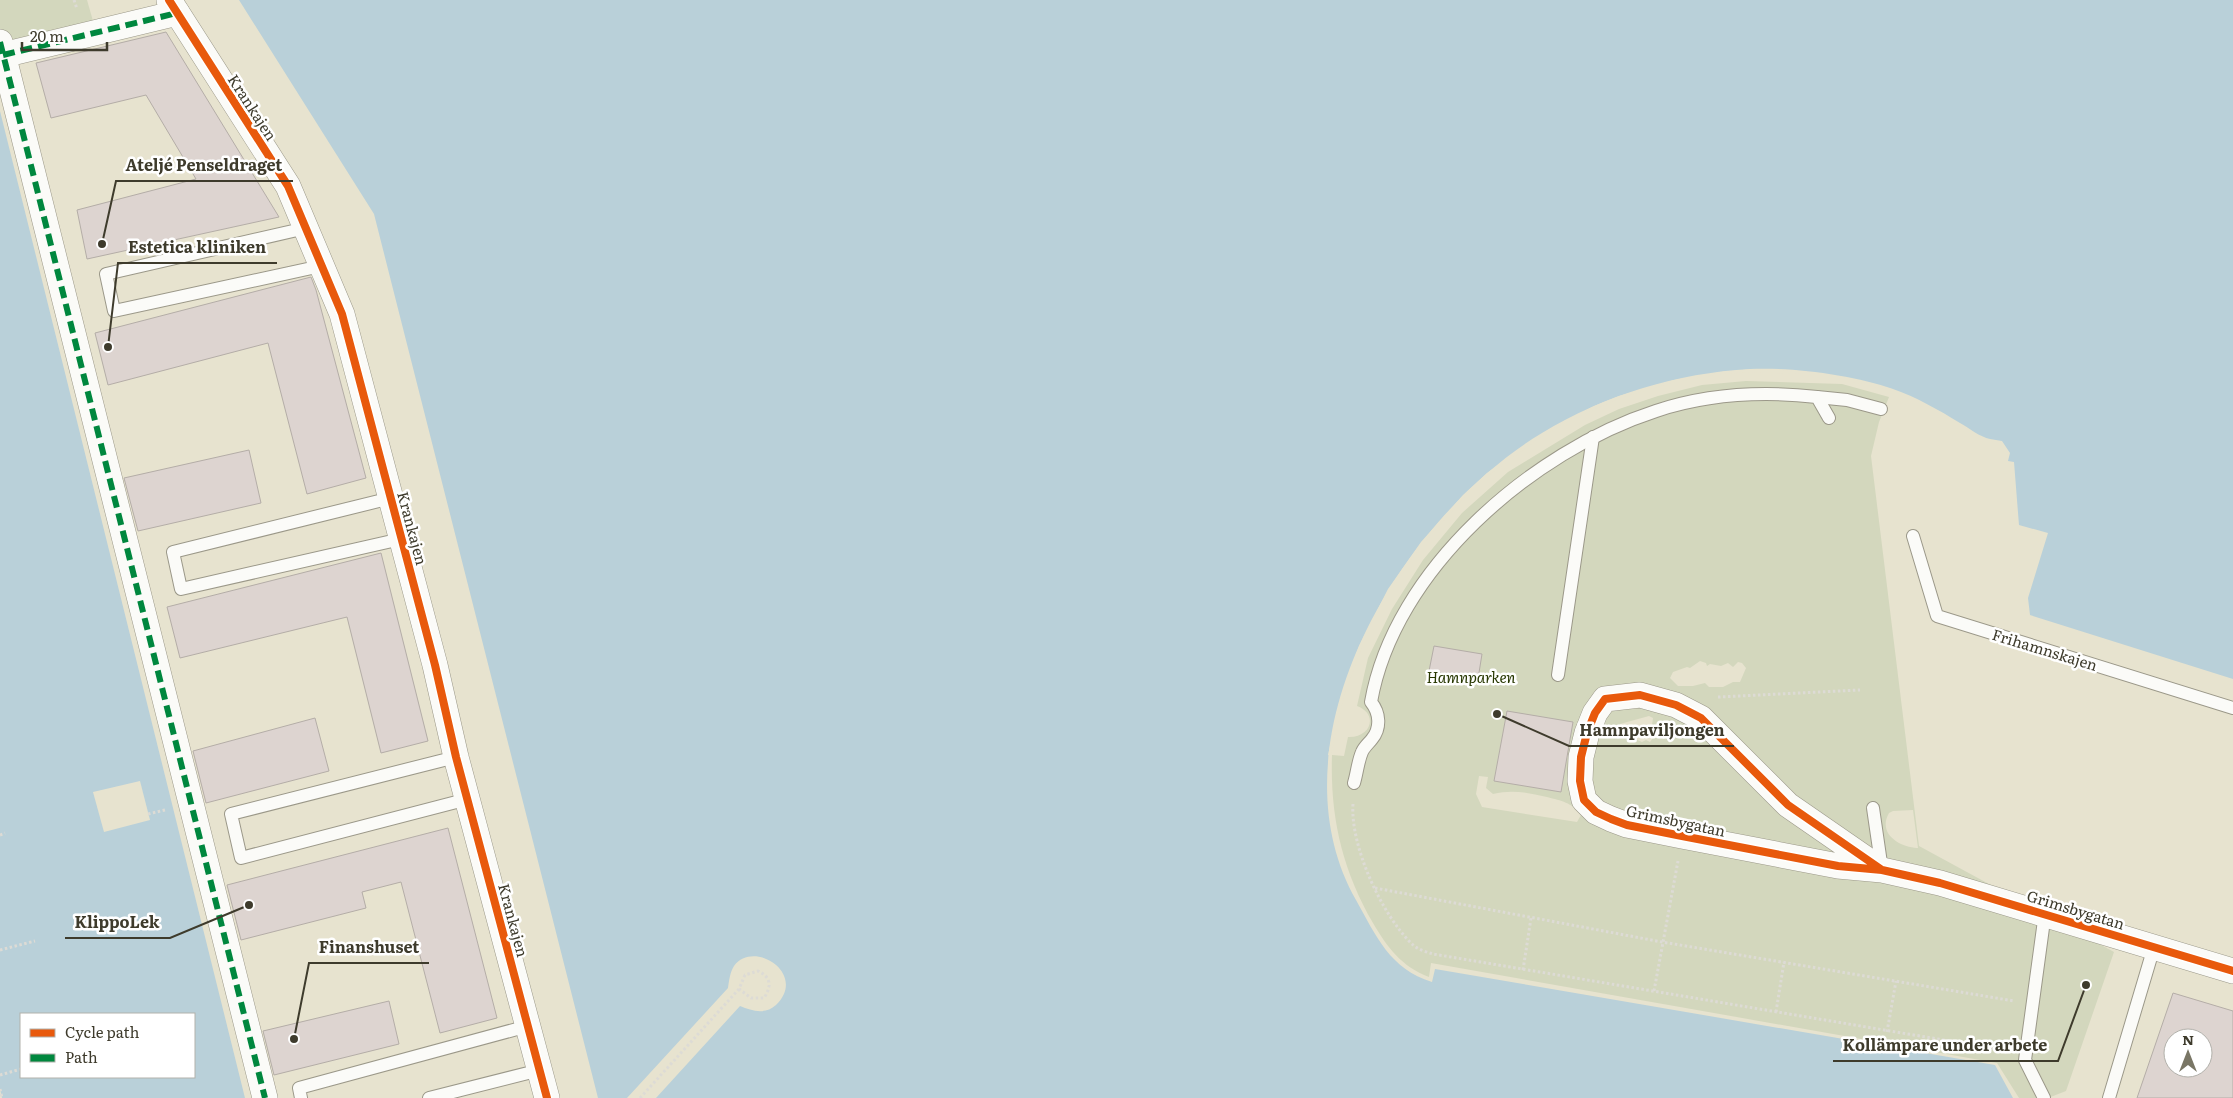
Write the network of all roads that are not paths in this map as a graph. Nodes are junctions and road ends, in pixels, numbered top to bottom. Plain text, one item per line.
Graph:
1 (173, 6) edge
2 (2, 48) edge
3 (306, 228) junction
4 (322, 266) junction
5 (1817, 397) junction
6 (1880, 409) dead end
7 (1829, 418) dead end
8 (1593, 437) junction
9 (390, 498) junction
10 (1913, 536) dead end
11 (402, 539) junction
12 (1558, 676) dead end
13 (2233, 708) edge
14 (456, 757) junction
15 (1354, 783) road end
16 (468, 799) junction
17 (1873, 808) dead end
18 (1882, 870) junction
19 (2044, 913) junction
20 (2154, 947) junction
21 (2233, 971) edge
22 (528, 1026) junction
23 (540, 1070) junction
24 (265, 1098) edge
25 (301, 1098) edge
26 (429, 1098) edge
27 (547, 1098) edge
28 (2044, 1098) edge
29 (2108, 1098) edge

1 - 2 street, Krankajen
1 - 3 street, Krankajen
2 - 24 street, Krankajen
3 - 4 street, Krankajen
3 - 4 lane
4 - 9 street, Krankajen
5 - 6 lane
5 - 7 lane
5 - 8 lane
8 - 12 lane
8 - 15 lane
9 - 11 street, Krankajen
9 - 11 lane, Krankajen
10 - 13 lane, Frihamnskajen
11 - 14 street, Krankajen
14 - 16 street, Krankajen
14 - 16 lane
16 - 22 street, Krankajen
17 - 18 lane
18 - 18 street, Grimsbygatan
18 - 19 street, Grimsbygatan
19 - 20 street, Grimsbygatan
19 - 28 lane
20 - 21 street, Grimsbygatan
20 - 29 lane
22 - 23 street, Krankajen
22 - 25 lane
23 - 26 lane
23 - 27 street, Krankajen

